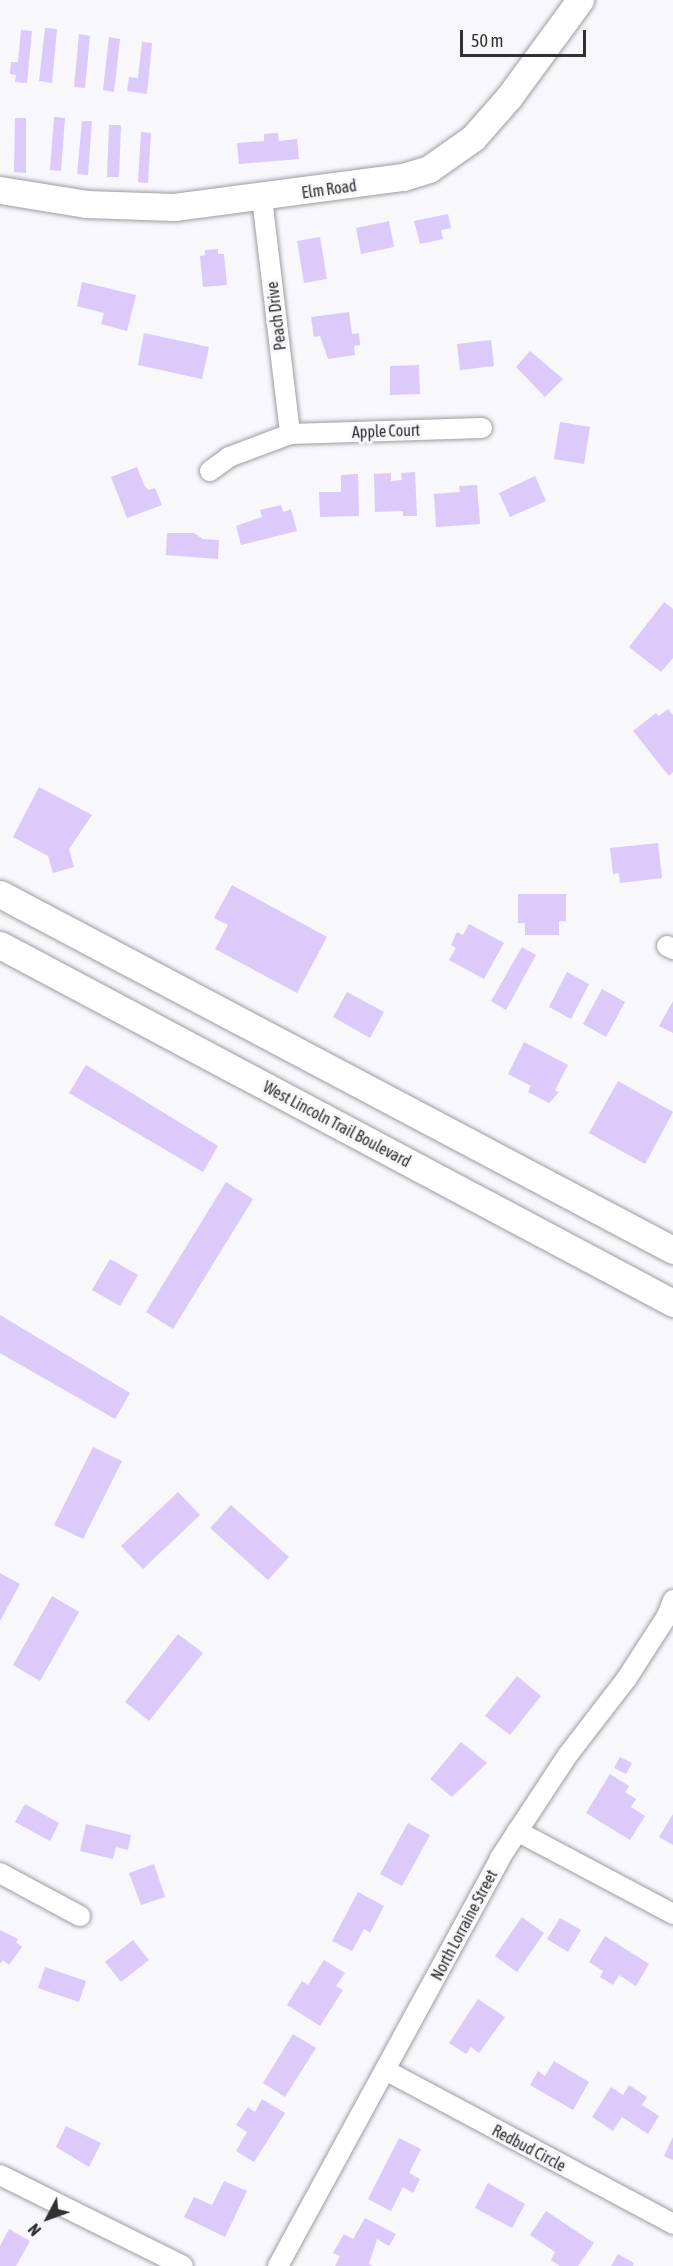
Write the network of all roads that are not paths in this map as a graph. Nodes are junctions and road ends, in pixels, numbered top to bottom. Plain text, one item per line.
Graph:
1 (580, 0) edge
2 (0, 190) edge
3 (262, 198) junction
4 (482, 428) dead end
5 (290, 434) junction
6 (210, 471) dead end
7 (0, 894) edge
8 (0, 945) edge
9 (673, 1250) edge
10 (673, 1304) edge
11 (671, 1611) edge
12 (517, 1831) junction
13 (0, 1873) edge
14 (673, 1914) edge
15 (80, 1916) dead end
16 (385, 2070) junction
17 (0, 2175) edge
18 (673, 2224) edge
19 (183, 2266) edge
20 (279, 2266) edge

1 - 3 main road, Elm Road
2 - 3 main road, Elm Road
3 - 5 street, Peach Drive
4 - 5 street, Apple Court
5 - 6 street, Apple Court
7 - 9 main road
8 - 10 main road, West Lincoln Trail Boulevard
11 - 12 street, North Lorraine Street
12 - 14 street
12 - 16 street, North Lorraine Street
13 - 15 street
16 - 18 street, Redbud Circle
16 - 20 street, North Lorraine Street
17 - 19 street

